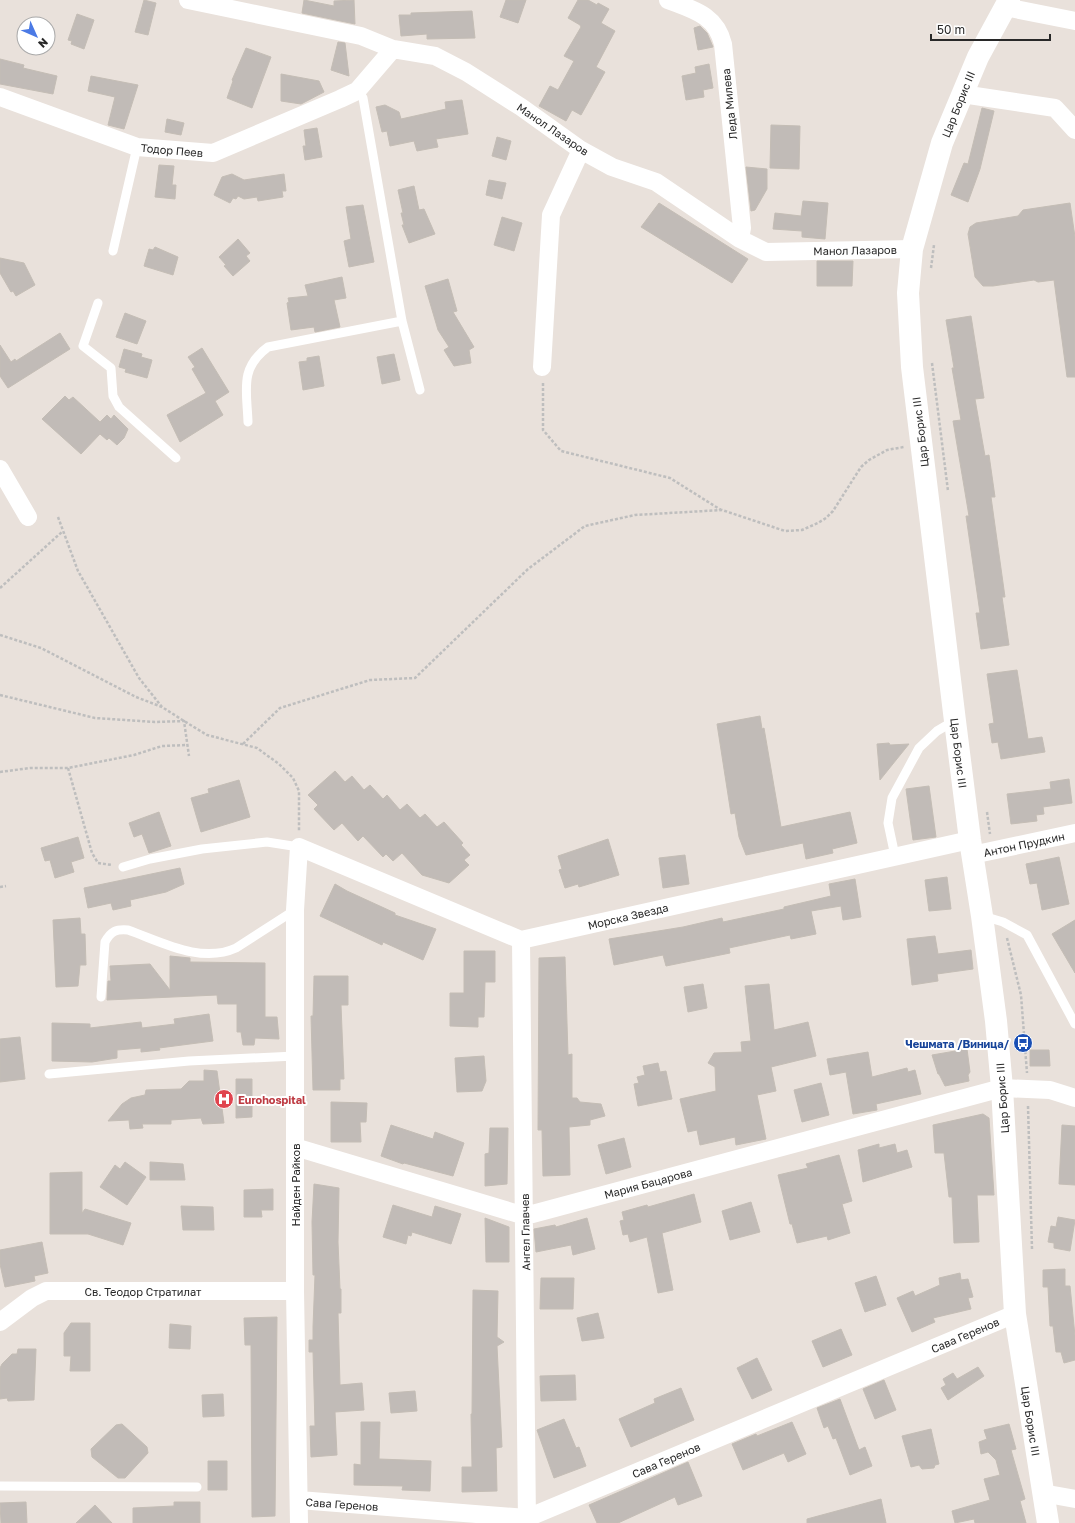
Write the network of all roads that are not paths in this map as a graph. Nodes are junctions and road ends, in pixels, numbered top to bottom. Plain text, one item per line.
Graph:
1 (188, 0) edge
2 (668, 0) edge
3 (1007, 4) edge
4 (1075, 21) edge
5 (393, 49) junction
6 (357, 91) junction
7 (962, 94) junction
8 (0, 96) edge
9 (1075, 130) edge
10 (137, 147) junction
11 (581, 150) junction
12 (740, 239) junction
13 (912, 249) junction
14 (113, 251) dead end
15 (98, 303) dead end
16 (402, 321) junction
17 (542, 367) road end
18 (420, 390) dead end
19 (248, 422) dead end
20 (176, 458) dead end
21 (0, 469) edge
22 (28, 517) dead end
23 (955, 720) junction
24 (1075, 833) edge
25 (299, 847) junction
26 (978, 848) junction
27 (895, 856) junction
28 (123, 867) road end
29 (295, 910) junction
30 (993, 919) junction
31 (521, 940) junction
32 (101, 997) dead end
33 (1075, 1024) edge
34 (295, 1056) junction
35 (50, 1074) dead end
36 (1002, 1088) junction
37 (1075, 1098) edge
38 (295, 1147) junction
39 (525, 1216) junction
40 (295, 1291) junction
41 (1015, 1314) junction
42 (0, 1322) edge
43 (0, 1486) edge
44 (197, 1486) dead end
45 (1042, 1493) junction
46 (1075, 1499) edge
47 (299, 1500) junction
48 (527, 1520) edge
49 (299, 1523) edge
50 (1048, 1523) edge

1 - 5 street, Манол Лазаров
2 - 12 street, Леда Милева
3 - 4 street
3 - 7 street, Цар Борис III
5 - 6 street, Тодор Пеев
5 - 11 street, Манол Лазаров
6 - 10 street, Тодор Пеев
6 - 16 lane
7 - 9 street
7 - 13 street, Цар Борис III
8 - 10 street, Тодор Пеев
10 - 14 lane
11 - 12 street, Манол Лазаров
11 - 17 street
12 - 13 street, Манол Лазаров
13 - 23 street, Цар Борис III
15 - 20 lane
16 - 18 lane
16 - 19 lane
21 - 22 street
23 - 26 street, Цар Борис III
23 - 27 lane
24 - 26 street, Антон Прудкин
25 - 28 lane
25 - 29 street, Найден Райков
25 - 31 street
26 - 27 street, Морска Звезда
26 - 30 street, Цар Борис III
27 - 31 street, Морска Звезда
29 - 32 lane
29 - 34 street, Найден Райков
30 - 33 lane
30 - 36 street, Цар Борис III
31 - 39 street, Ангел Главчев
34 - 35 lane
34 - 38 street, Найден Райков
36 - 37 street, Мария Бацарова
36 - 39 street, Мария Бацарова
36 - 41 street, Цар Борис III
38 - 39 street
38 - 40 street, Найден Райков
39 - 48 street, Ангел Главчев
40 - 42 street, Св. Теодор Стратилат
40 - 47 street, Найден Райков
41 - 45 street, Цар Борис III
41 - 48 street, Сава Геренов
43 - 44 lane
45 - 46 street
45 - 50 street, Цар Борис III
47 - 48 street, Сава Геренов
47 - 49 street, Найден Райков

